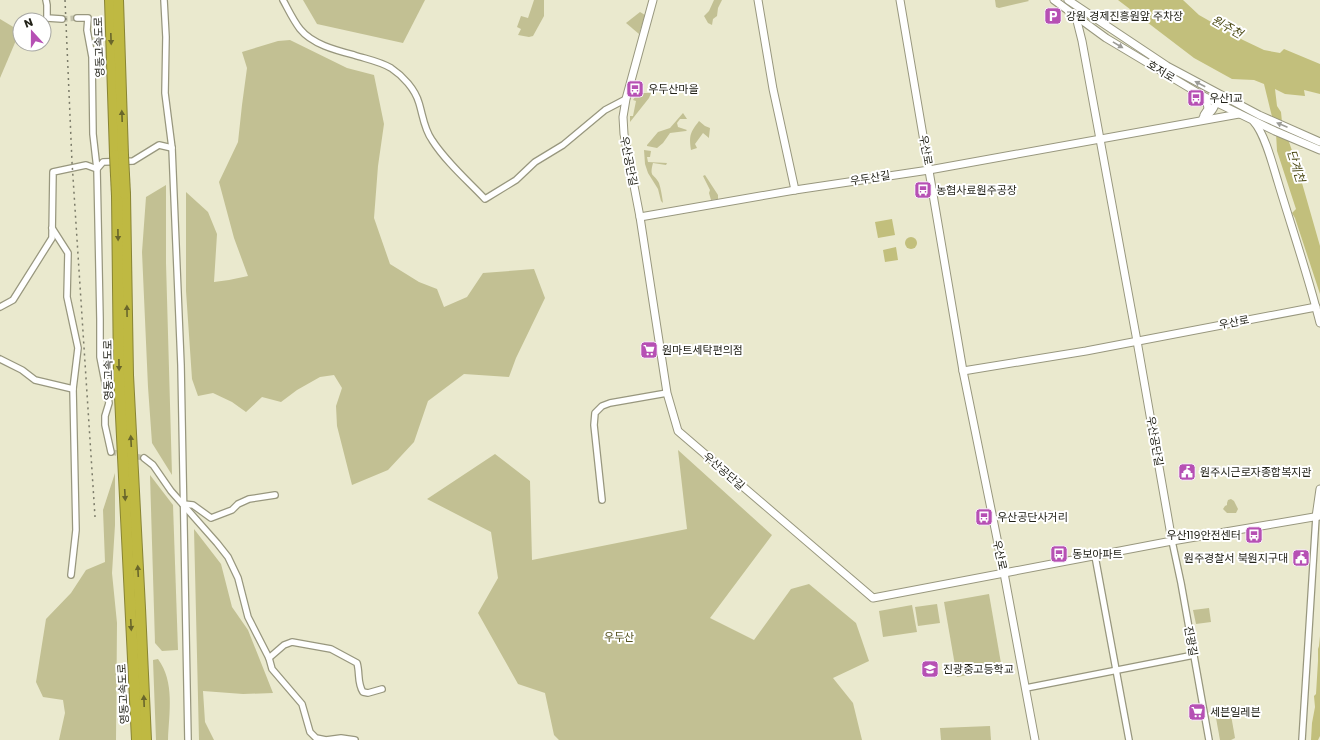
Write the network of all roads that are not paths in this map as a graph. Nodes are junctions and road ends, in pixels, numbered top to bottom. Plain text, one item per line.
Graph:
1 (46, 0) edge
2 (110, 0) edge
3 (118, 0) edge
4 (164, 0) edge
5 (283, 0) edge
6 (653, 0) edge
7 (758, 0) edge
8 (900, 0) edge
9 (1054, 0) edge
10 (1068, 0) edge
11 (1073, 14) junction
12 (1091, 16) junction
13 (77, 18) tunnel mouth
14 (62, 19) tunnel mouth
15 (1085, 23) junction
16 (1097, 32) junction
17 (1082, 41) junction
18 (1220, 94) junction
19 (1203, 96) junction
20 (626, 99) junction
21 (1216, 102) junction
22 (1239, 114) junction
23 (1251, 120) junction
24 (1198, 121) junction
25 (1275, 132) junction
26 (1100, 139) junction
27 (1320, 142) edge
28 (172, 148) junction
29 (1320, 150) edge
30 (1268, 151) junction
31 (119, 155) junction
32 (97, 169) junction
33 (929, 170) junction
34 (795, 190) junction
35 (121, 195) junction
36 (640, 217) junction
37 (52, 228) junction
38 (0, 307) edge
39 (1316, 307) junction
40 (1320, 323) edge
41 (1137, 341) junction
42 (0, 359) edge
43 (963, 371) junction
44 (73, 390) junction
45 (667, 393) junction
46 (111, 452) dead end
47 (144, 458) tunnel mouth
48 (1320, 489) edge
49 (275, 495) dead end
50 (602, 500) dead end
51 (183, 504) junction
52 (1318, 516) edge
53 (1172, 541) junction
54 (1095, 556) junction
55 (1004, 573) junction
56 (70, 575) dead end
57 (1194, 655) junction
58 (269, 658) junction
59 (1117, 670) junction
60 (1026, 688) junction
61 (382, 689) dead end
62 (137, 740) edge
63 (146, 740) edge
64 (188, 740) edge
65 (326, 740) edge
66 (355, 740) edge
67 (1035, 740) edge
68 (1129, 740) edge
69 (1209, 740) edge
70 (1302, 740) edge

1 - 14 street
2 -> 31 highway, 영동고속도로
31 -> 3 highway, 영동고속도로
4 - 28 street
5 - 20 street
6 - 20 street, 우산공단길
7 - 34 street
8 - 33 street, 우산로
9 - 11 street, 호저로
10 - 12 street, 호저로
11 - 15 street, 호저로
11 - 17 street
12 - 15 street
18 -> 12 street, 호저로
13 - 32 street
15 - 16 street, 호저로
16 - 17 street
16 -> 19 street, 호저로
17 - 26 street
18 - 21 street
27 -> 18 street, 호저로
19 - 21 street, 호저로
19 - 24 street
20 - 36 street, 우산공단길
21 - 22 street, 호저로
21 - 24 street
22 - 23 street, 호저로
22 - 24 street, 우두산길
23 - 25 street, 호저로
23 - 30 street
24 - 26 street, 우두산길
25 - 29 street, 호저로
25 - 30 street
26 - 33 street, 우두산길
26 - 41 street
28 - 32 street
28 - 51 street
30 - 39 street
31 - 35 highway, 영동고속도로, bridge
32 - 37 street
32 - 46 street
33 - 34 street, 우두산길
33 - 43 street, 우산로
34 - 36 street, 우두산길
35 -> 62 highway, 영동고속도로
63 -> 35 highway, 영동고속도로
36 - 45 street, 우산공단길
37 - 38 street
37 - 44 street
39 - 40 street
39 - 41 street, 우산로
41 - 43 street, 우산로
41 - 53 street, 우산공단길
42 - 44 street
43 - 55 street, 우산로
44 - 56 street
45 - 50 street
45 - 55 street, 우산공단길
47 - 51 street
48 - 52 street
49 - 51 street
51 - 58 street
51 - 64 street
52 - 53 street, 우산공단길
52 - 70 street
53 - 54 street, 우산공단길
53 - 57 street, 진광길
54 - 55 street, 우산공단길
54 - 59 street
55 - 60 street, 우산로
57 - 59 street
57 - 69 street, 진광길
58 - 61 street
58 - 65 street
59 - 60 street
59 - 68 street
60 - 67 street, 우산로
65 - 66 street

